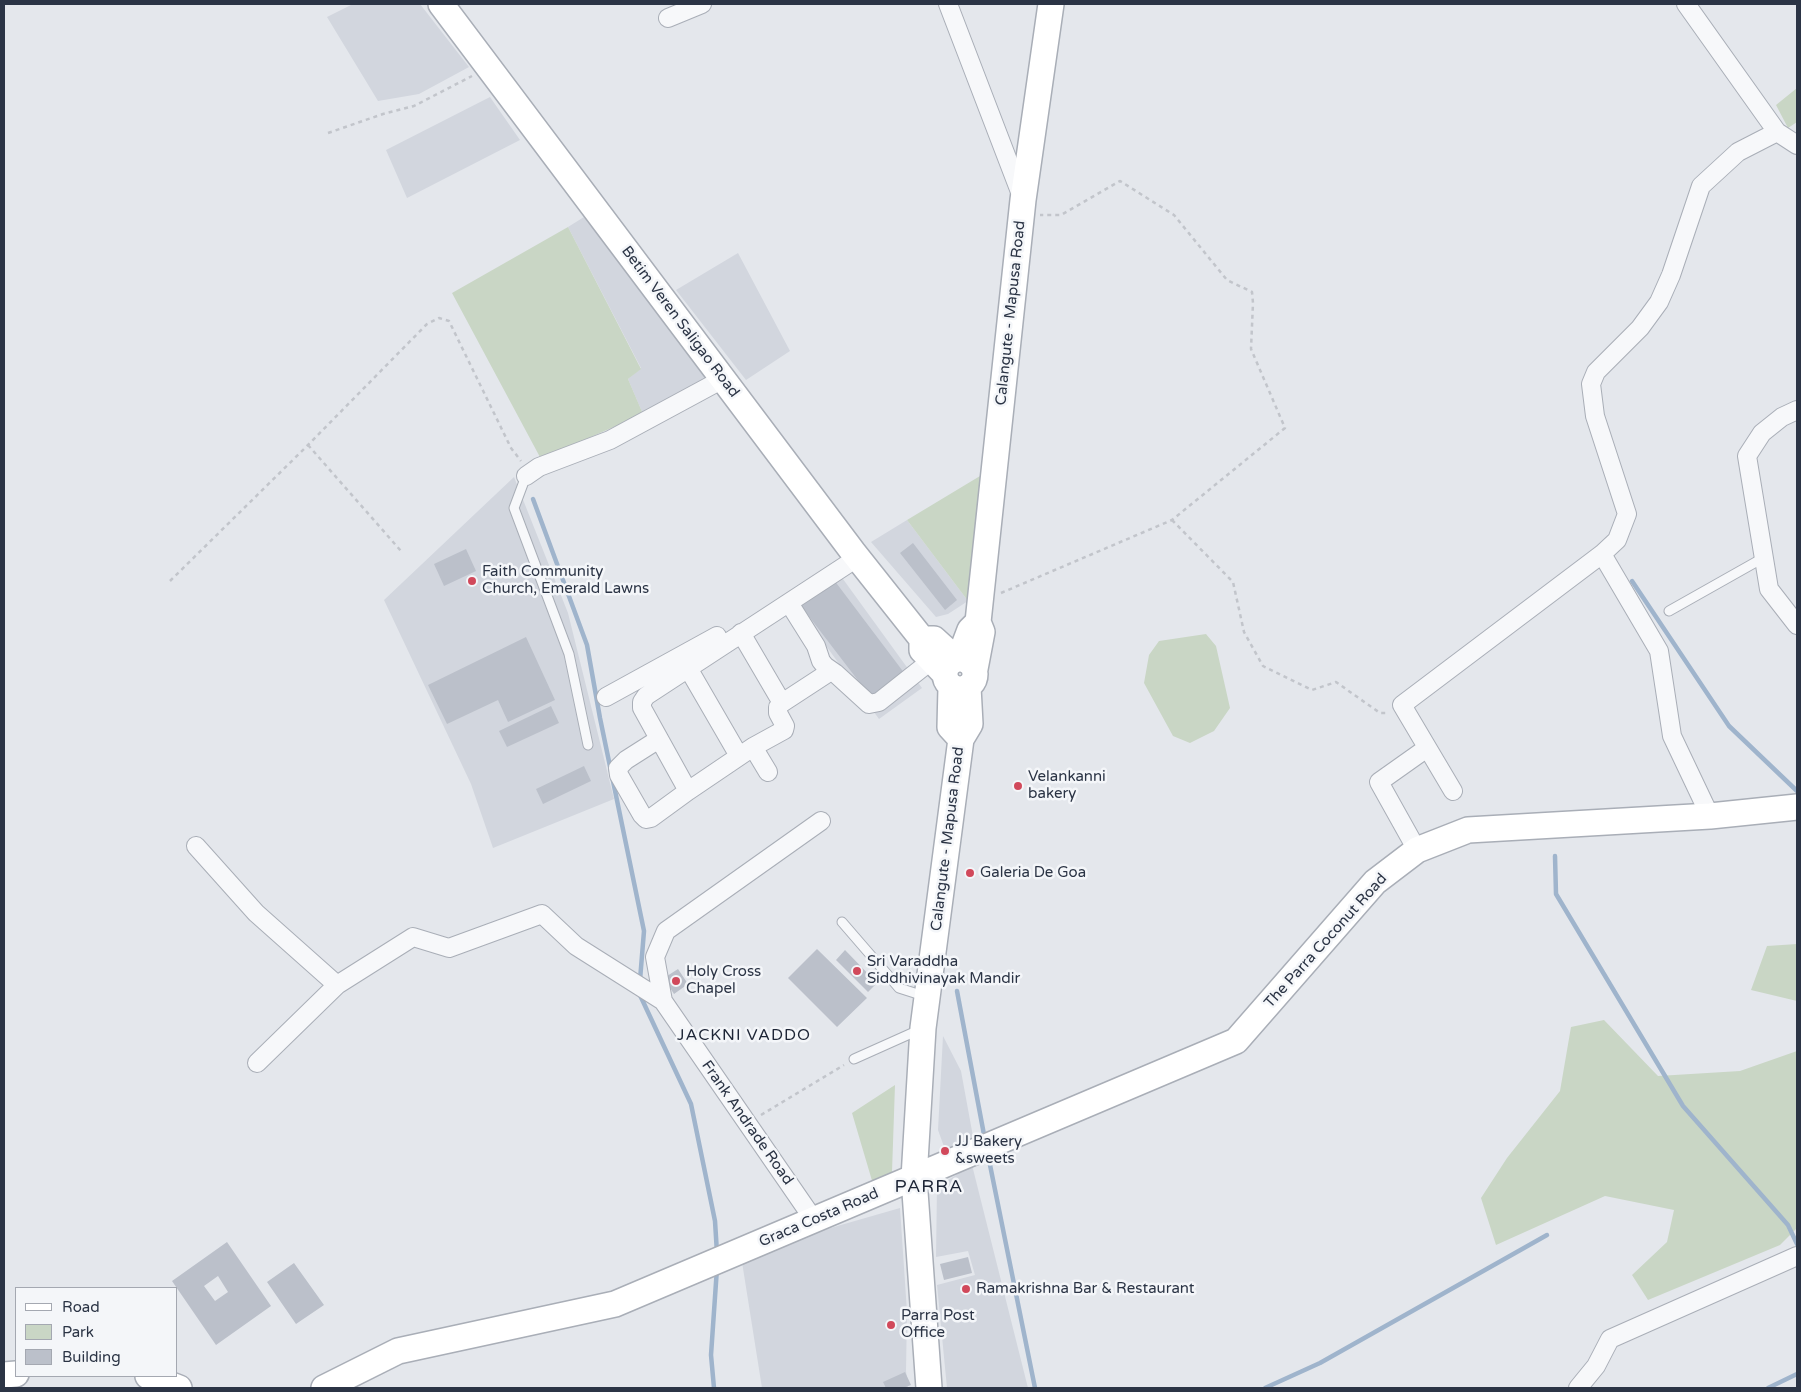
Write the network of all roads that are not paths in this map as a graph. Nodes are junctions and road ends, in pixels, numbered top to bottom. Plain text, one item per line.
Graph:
1 (441, 4) edge
2 (702, 4) edge
3 (948, 4) edge
4 (1051, 4) edge
5 (1686, 4) edge
6 (668, 18) dead end
7 (1777, 132) junction
8 (1797, 145) edge
9 (1022, 208) junction
10 (723, 379) junction
11 (1797, 410) edge
12 (526, 476) joint
13 (1602, 554) junction
14 (855, 555) junction
15 (1763, 558) junction
16 (789, 602) junction
17 (1669, 611) dead end
18 (1797, 625) edge
19 (741, 634) junction
20 (951, 667) junction
21 (688, 668) junction
22 (830, 671) junction
23 (606, 697) dead end
24 (782, 703) junction
25 (659, 739) junction
26 (588, 745) dead end
27 (1427, 748) junction
28 (746, 752) junction
29 (768, 772) dead end
30 (688, 790) junction
31 (1453, 791) dead end
32 (1797, 807) edge
33 (1710, 816) junction
34 (821, 821) dead end
35 (196, 846) dead end
36 (1417, 850) junction
37 (842, 922) dead end
38 (337, 985) junction
39 (927, 996) junction
40 (662, 1001) junction
41 (923, 1028) junction
42 (854, 1059) road end
43 (257, 1063) dead end
44 (914, 1178) junction
45 (814, 1220) junction
46 (1797, 1256) edge
47 (151, 1377) edge
48 (179, 1388) edge
49 (324, 1388) edge
50 (929, 1388) edge
51 (1578, 1388) edge

1 - 10 main road, Betim Veren Saligao Road
2 - 6 street
3 - 9 street
4 - 9 main road, Calangute - Mapusa Road
5 - 7 street
7 - 8 street
7 - 13 street
9 - 20 main road, Calangute - Mapusa Road
10 - 12 street
10 - 14 main road, Betim Veren Saligao Road
11 - 15 street
12 - 26 lane
13 - 27 street
13 - 33 street
14 - 16 street
14 - 20 main road, Betim Veren Saligao Road
14 - 23 street
15 - 17 lane
15 - 18 street
16 - 19 street
16 - 22 street
19 - 21 street
19 - 24 street
20 - 22 street
20 - 39 main road, Calangute - Mapusa Road
21 - 25 street
21 - 28 street
22 - 24 street
24 - 28 street
25 - 30 street
25 - 30 street
27 - 31 street
27 - 36 street
28 - 29 street
28 - 30 street
32 - 33 main road, The Parra Coconut Road
33 - 36 main road, The Parra Coconut Road
34 - 40 street
35 - 38 street
36 - 44 main road, The Parra Coconut Road
37 - 39 lane
38 - 40 street
38 - 43 street
39 - 41 main road, Calangute - Mapusa Road
40 - 45 street, Frank Andrade Road
41 - 42 lane
41 - 44 main road, Calangute - Mapusa Road
44 - 45 main road, Graca Costa Road
44 - 50 main road, Calangute - Mapusa Road
45 - 49 main road, Graca Costa Road
46 - 51 street
47 - 48 main road

